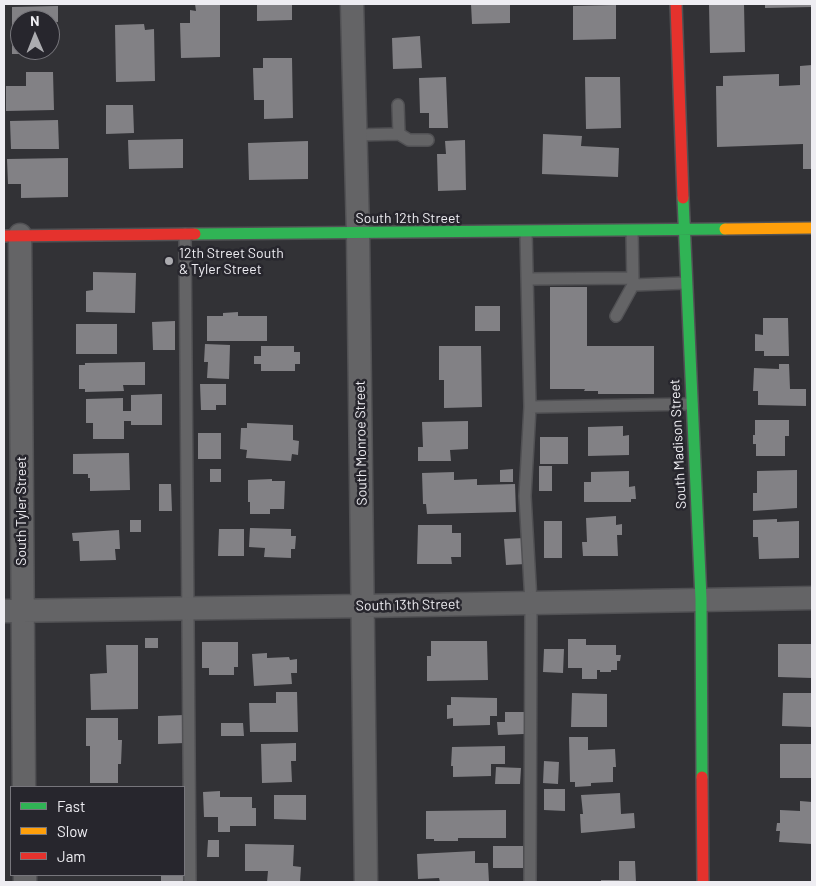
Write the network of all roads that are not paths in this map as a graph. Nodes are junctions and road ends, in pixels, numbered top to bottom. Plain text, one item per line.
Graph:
1 (352, 4) edge
2 (676, 4) edge
3 (398, 105) dead end
4 (399, 134) junction
5 (355, 135) junction
6 (428, 140) dead end
7 (812, 228) edge
8 (684, 230) junction
9 (632, 231) junction
10 (526, 232) junction
11 (358, 233) junction
12 (185, 234) junction
13 (12, 236) edge
14 (527, 279) junction
15 (632, 281) junction
16 (686, 283) junction
17 (616, 316) dead end
18 (692, 404) junction
19 (530, 407) junction
20 (812, 598) edge
21 (700, 599) junction
22 (531, 602) junction
23 (363, 606) junction
24 (188, 609) junction
25 (13, 611) edge
26 (24, 786) edge
27 (190, 882) edge
28 (366, 882) edge
29 (530, 882) edge
30 (703, 882) edge

1 - 5 street, South Monroe Street
2 - 8 street, South Madison Street
3 - 4 lane
4 - 5 lane
4 - 6 lane
5 - 11 street, South Monroe Street
7 - 8 street, South 12th Street
8 - 9 street, South 12th Street
8 - 16 street, South Madison Street
9 - 10 street, South 12th Street
9 - 15 lane
10 - 11 street, South 12th Street
10 - 14 lane
11 - 12 street, South 12th Street
11 - 23 street, South Monroe Street
12 - 13 street, South 12th Street
12 - 24 lane
13 - 25 street, South Tyler Street
14 - 15 lane
14 - 19 lane
15 - 16 lane
15 - 17 lane
16 - 18 street, South Madison Street
18 - 19 lane
18 - 21 street, South Madison Street
19 - 22 lane
20 - 21 street, South 13th Street
21 - 22 street, South 13th Street
21 - 30 street, South Madison Street
22 - 23 street, South 13th Street
22 - 29 lane
23 - 24 street, South 13th Street
23 - 28 street, South Monroe Street
24 - 25 street, South 13th Street
24 - 27 lane
25 - 26 street, South Tyler Street

